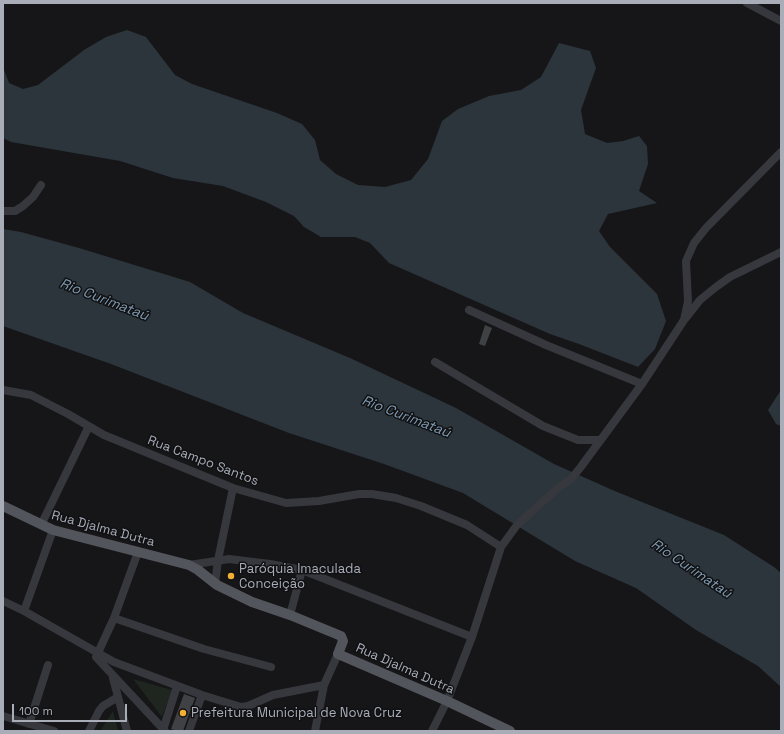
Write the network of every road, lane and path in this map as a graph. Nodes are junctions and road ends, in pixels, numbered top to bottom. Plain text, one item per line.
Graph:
1 (747, 3) edge
2 (781, 21) edge
3 (781, 152) edge
4 (41, 185) dead end
5 (3, 211) edge
6 (780, 253) edge
7 (469, 310) dead end
8 (684, 320) junction
9 (435, 362) dead end
10 (642, 384) junction
11 (3, 390) edge
12 (89, 426) junction
13 (599, 440) junction
14 (233, 488) junction
15 (3, 506) edge
16 (41, 525) junction
17 (53, 530) junction
18 (501, 547) junction
19 (138, 552) junction
20 (218, 560) junction
21 (189, 565) junction
22 (302, 570) junction
23 (216, 584) junction
24 (3, 601) edge
25 (24, 611) junction
26 (290, 615) junction
27 (114, 618) junction
28 (472, 637) junction
29 (338, 654) junction
30 (97, 655) junction
31 (48, 665) dead end
32 (271, 667) dead end
33 (113, 676) junction
34 (324, 685) junction
35 (176, 686) junction
36 (202, 695) junction
37 (118, 697) junction
38 (447, 701) junction
39 (3, 716) edge
40 (29, 724) junction
41 (54, 731) edge
42 (89, 731) edge
43 (127, 731) edge
44 (163, 731) edge
45 (189, 731) edge
46 (314, 731) edge
47 (432, 731) edge
48 (510, 731) edge

1 - 2 street
3 - 8 street
4 - 5 street
6 - 8 street
7 - 10 street
8 - 10 street
9 - 13 street
10 - 13 street
11 - 12 street, Rua Campo Santos
12 - 14 street, Rua Campo Santos
12 - 16 street
13 - 18 street
14 - 18 street, Rua Campo Santos
14 - 20 street
15 - 16 main road, Rua Djalma Dutra
16 - 17 main road, Rua Djalma Dutra
17 - 19 main road, Rua Djalma Dutra
17 - 25 street
18 - 28 street
19 - 21 main road, Rua Djalma Dutra
19 - 27 street
20 - 21 street
20 - 22 street
20 - 23 street
21 - 23 main road, Rua Djalma Dutra
22 - 26 street
22 - 28 street
23 - 26 main road, Rua Djalma Dutra
24 - 25 street
25 - 30 street
26 - 29 main road, Rua Djalma Dutra
27 - 30 street
27 - 32 street
28 - 38 street
29 - 34 street
29 - 38 main road, Rua Djalma Dutra
30 - 33 street
30 - 35 street
31 - 40 street
33 - 37 street
33 - 44 street
34 - 36 street
34 - 46 street
35 - 36 street
35 - 44 street
36 - 45 street
37 - 42 street
37 - 43 street
38 - 47 street
38 - 48 main road, Rua Djalma Dutra
39 - 40 street
40 - 41 street

